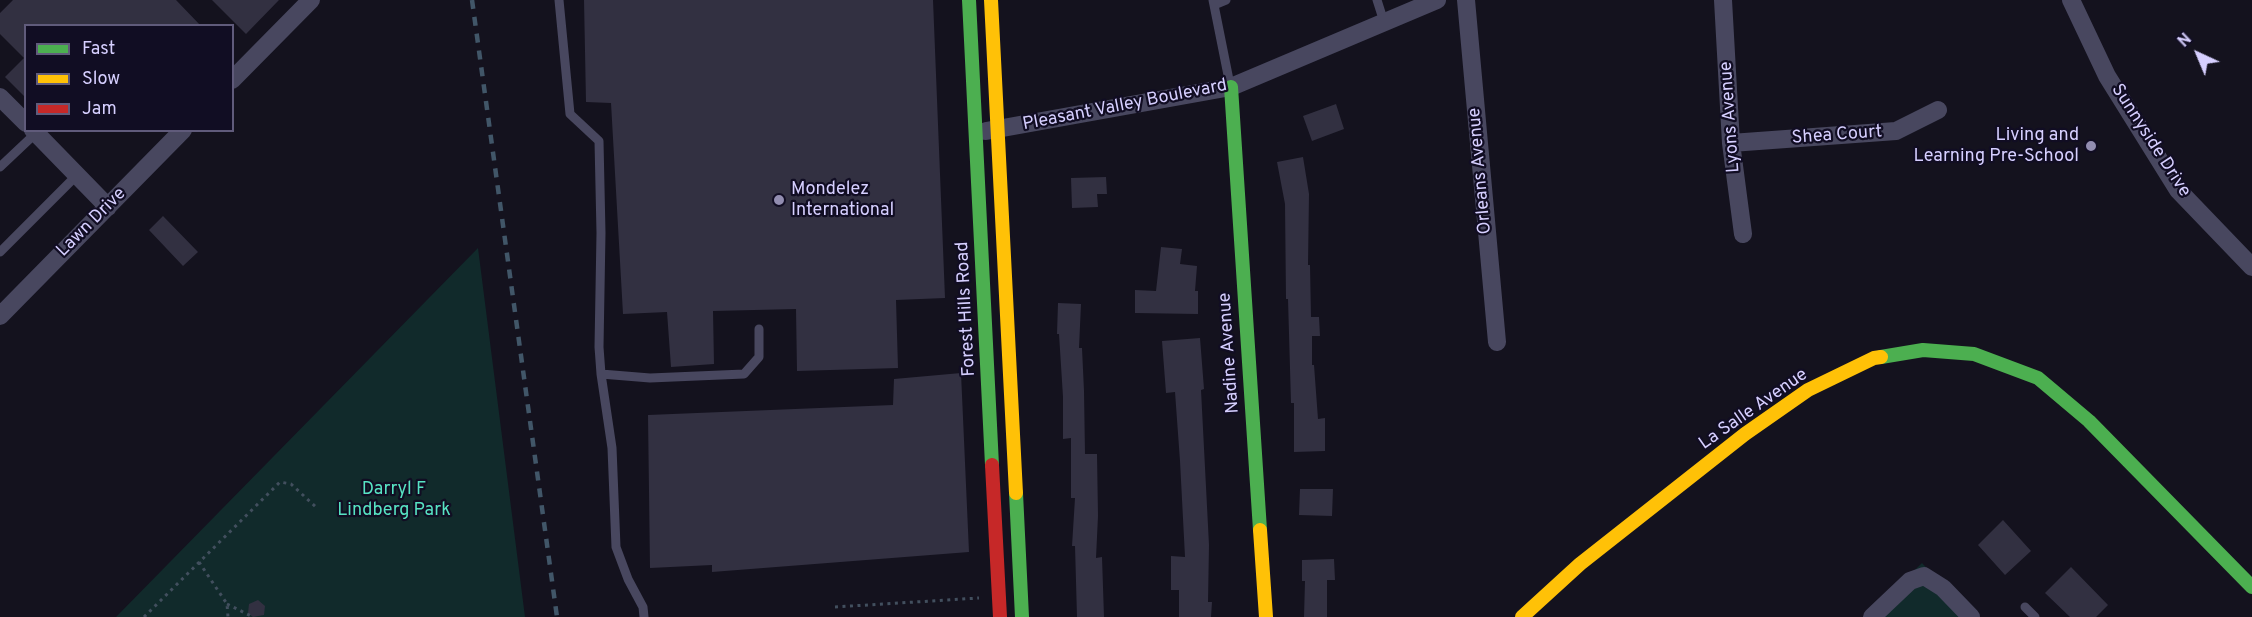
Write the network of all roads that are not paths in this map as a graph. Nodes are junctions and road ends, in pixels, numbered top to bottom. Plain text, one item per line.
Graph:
1 (311, 0) edge
2 (559, 0) edge
3 (969, 0) edge
4 (991, 0) edge
5 (1226, 0) edge
6 (1377, 0) edge
7 (1437, 0) edge
8 (1466, 0) edge
9 (1723, 0) edge
10 (2071, 0) edge
11 (1213, 2) edge
12 (1384, 22) junction
13 (234, 78) edge
14 (1231, 87) junction
15 (0, 97) edge
16 (1938, 111) dead end
17 (24, 121) edge
18 (999, 129) junction
19 (29, 132) edge
20 (35, 132) edge
21 (181, 132) edge
22 (977, 132) junction
23 (1731, 143) junction
24 (0, 167) edge
25 (77, 175) junction
26 (108, 207) junction
27 (1743, 234) dead end
28 (0, 252) edge
29 (2252, 267) edge
30 (1, 313) edge
31 (759, 329) dead end
32 (1497, 342) dead end
33 (602, 374) junction
34 (2252, 588) edge
35 (2025, 607) dead end
36 (644, 617) edge
37 (1000, 617) edge
38 (1022, 617) edge
39 (1266, 617) edge
40 (1522, 617) edge
41 (1872, 617) edge
42 (1877, 617) edge
43 (1963, 617) edge
44 (1971, 617) edge
45 (2035, 617) edge

1 - 13 street
2 - 33 lane
3 - 22 street, Forest Hills Road
4 - 18 street
5 - 11 lane
6 - 12 lane
7 - 12 street, Pleasant Valley Boulevard
8 - 32 street, Orleans Avenue
9 - 23 street, Lyons Avenue
10 - 29 street, Sunnyside Drive
11 - 14 lane
12 - 14 street, Pleasant Valley Boulevard
14 - 18 street, Pleasant Valley Boulevard
14 - 39 street, Nadine Avenue
15 - 17 street
16 - 23 street, Shea Court
18 - 22 street, Pleasant Valley Boulevard
18 - 38 street
19 - 24 lane
20 - 25 street
21 - 26 street, Lawn Drive
22 - 37 street, Forest Hills Road
23 - 27 street, Lyons Avenue
25 - 26 street
25 - 28 lane
26 - 30 street, Lawn Drive
31 - 33 lane
33 - 36 lane
34 - 40 street, La Salle Avenue
35 - 45 lane
41 - 44 street
42 - 43 lane

